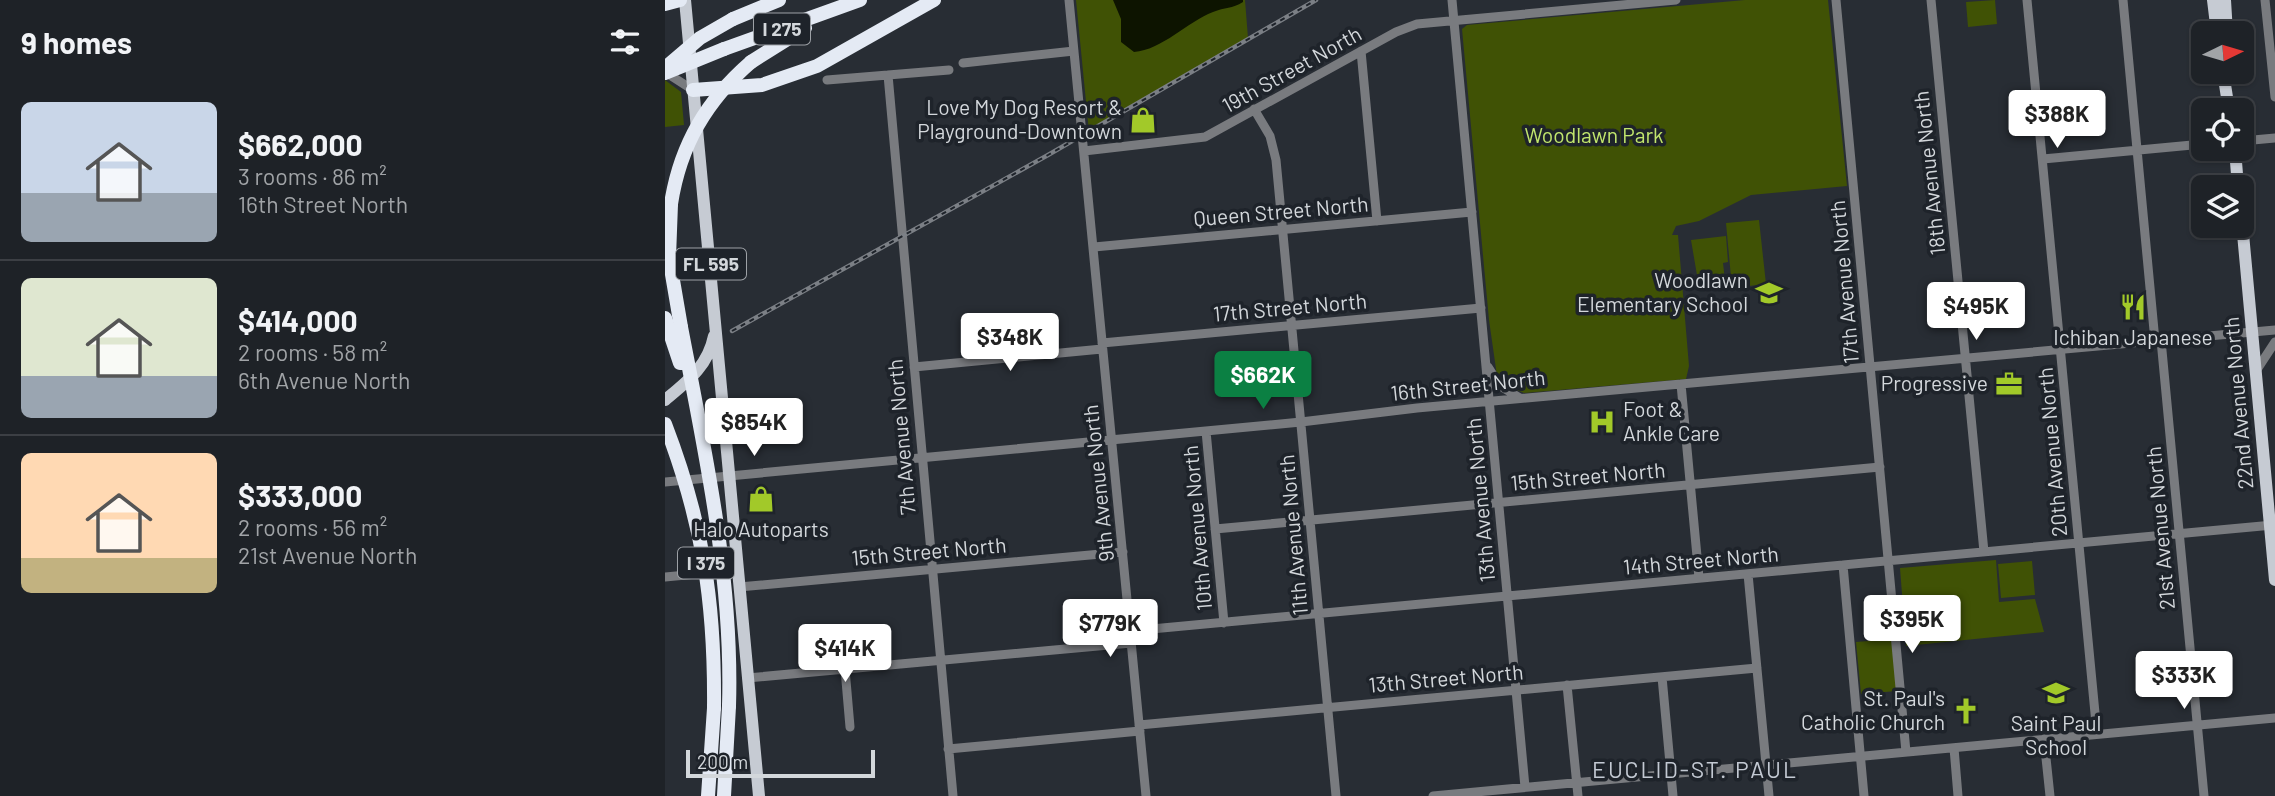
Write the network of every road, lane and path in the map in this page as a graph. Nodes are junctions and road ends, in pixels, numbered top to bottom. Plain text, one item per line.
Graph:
1 (683, 0) edge
2 (779, 0) edge
3 (860, 0) edge
4 (933, 0) edge
5 (1069, 0) edge
6 (1452, 0) edge
7 (1676, 0) edge
8 (1836, 0) edge
9 (1931, 0) edge
10 (2027, 0) edge
11 (2123, 0) edge
12 (2213, 0) edge
13 (2225, 0) edge
14 (2265, 0) edge
15 (665, 4) edge
16 (840, 8) junction
17 (1454, 21) junction
18 (2216, 21) edge
19 (2226, 21) edge
20 (1073, 51) junction
21 (1361, 51) junction
22 (963, 63) dead end
23 (665, 70) edge
24 (949, 70) dead end
25 (888, 75) junction
26 (827, 80) dead end
27 (694, 90) junction
28 (2275, 97) edge
29 (1254, 109) junction
30 (2275, 138) edge
31 (2254, 140) edge
32 (2191, 145) edge
33 (2137, 150) junction
34 (1084, 151) junction
35 (2043, 159) junction
36 (1472, 212) junction
37 (1377, 220) junction
38 (1282, 229) junction
39 (2243, 238) edge
40 (1094, 247) junction
41 (1481, 308) junction
42 (665, 318) edge
43 (717, 322) junction
44 (1291, 325) junction
45 (2275, 330) edge
46 (2252, 332) junction
47 (2158, 341) junction
48 (2275, 342) edge
49 (1102, 346) junction
50 (2061, 349) junction
51 (2272, 354) edge
52 (1966, 358) junction
53 (1486, 364) junction
54 (914, 367) junction
55 (1871, 367) junction
56 (2256, 371) junction
57 (1681, 384) junction
58 (1521, 398) junction
59 (665, 400) edge
60 (1489, 401) junction
61 (1301, 422) junction
62 (665, 424) edge
63 (698, 424) junction
64 (1206, 431) junction
65 (1113, 440) junction
66 (921, 457) junction
67 (1880, 467) junction
68 (729, 475) junction
69 (665, 482) edge
70 (1690, 485) junction
71 (1499, 503) junction
72 (1310, 520) junction
73 (2272, 525) edge
74 (1215, 529) junction
75 (2179, 534) junction
76 (2079, 543) junction
77 (1123, 552) junction
78 (1984, 552) junction
79 (1889, 561) junction
80 (1843, 565) junction
81 (739, 570) junction
82 (931, 570) junction
83 (1748, 574) junction
84 (665, 576) edge
85 (1699, 578) junction
86 (2275, 580) edge
87 (739, 587) junction
88 (1507, 596) junction
89 (1319, 614) junction
90 (1224, 622) junction
91 (1131, 631) junction
92 (1131, 643) junction
93 (940, 660) junction
94 (1757, 668) junction
95 (845, 669) junction
96 (1661, 677) junction
97 (747, 678) junction
98 (1567, 685) junction
99 (1516, 690) junction
100 (1328, 708) junction
101 (2275, 718) edge
102 (2197, 725) junction
103 (850, 727) dead end
104 (1140, 728) junction
105 (2097, 734) junction
106 (2044, 739) junction
107 (1954, 747) junction
108 (948, 749) junction
109 (1906, 752) junction
110 (1861, 756) junction
111 (1766, 765) junction
112 (1671, 774) junction
113 (1576, 783) junction
114 (1525, 787) junction
115 (708, 795) edge
116 (724, 796) edge
117 (759, 796) edge
118 (953, 796) edge
119 (1146, 796) edge
120 (1336, 796) edge
121 (1433, 796) edge
122 (1578, 796) edge
123 (1673, 796) edge
124 (1769, 796) edge
125 (1864, 796) edge
126 (1958, 796) edge
127 (2050, 796) edge
128 (2204, 796) edge

1 - 15 highway
1 - 27 main road, FL 595
2 - 23 highway, bridge
3 - 16 highway, I 275
4 - 27 highway
5 - 20 street, 9th Avenue North
6 - 17 street, 13th Avenue North
7 - 17 street, 19th Street North
8 - 55 street, 17th Avenue North
9 - 52 street, 18th Avenue North
10 - 35 street, 20th Avenue North
11 - 33 street, 21st Avenue North
12 - 18 main road
13 - 19 main road
14 - 28 street
16 - 23 highway, I 275, bridge
16 - 63 highway, bridge
17 - 21 street, 19th Street North
17 - 36 street, 13th Avenue North
20 - 22 street
20 - 34 street, 9th Avenue North
21 - 29 street, 19th Street North
21 - 37 street
23 - 27 street
24 - 25 street
25 - 26 street
25 - 54 street, 7th Avenue North
27 - 43 main road, FL 595
29 - 34 street, 19th Street North
29 - 38 street, 11th Avenue North
30 - 31 street
32 - 33 street
33 - 35 street
33 - 47 street, 21st Avenue North
34 - 40 street, 9th Avenue North
35 - 50 street, 20th Avenue North
36 - 37 street, Queen Street North
36 - 41 street, 13th Avenue North
37 - 38 street, Queen Street North
38 - 40 street, Queen Street North
38 - 44 street, 11th Avenue North
39 - 46 main road, 22nd Avenue North
40 - 49 street, 9th Avenue North
41 - 44 street, 17th Street North
41 - 53 street, 13th Avenue North
42 - 63 highway, bridge
43 - 59 main road, FL 595
43 - 68 main road, FL 595
44 - 49 street, 17th Street North
44 - 61 street, 11th Avenue North
45 - 46 street, 16th Street North
46 - 47 street, 16th Street North
46 - 56 main road, 22nd Avenue North
47 - 50 street, 16th Street North
47 - 75 street, 21st Avenue North
48 - 51 street
49 - 54 street, 17th Street North
49 - 65 street, 9th Avenue North
50 - 52 street, 16th Street North
50 - 76 street, 20th Avenue North
51 - 56 street
52 - 55 street, 16th Street North
52 - 78 street, 18th Avenue North
53 - 58 street
53 - 60 street, 13th Avenue North
54 - 66 street, 7th Avenue North
55 - 57 street, 16th Street North
55 - 67 street, 17th Avenue North
56 - 73 main road, 22nd Avenue North
57 - 58 street, 16th Street North
57 - 70 street
58 - 60 street, 16th Street North
60 - 61 street, 16th Street North
60 - 71 street, 13th Avenue North
61 - 64 street, 16th Street North
61 - 72 street, 11th Avenue North
62 - 115 highway, I 375, bridge
63 - 116 highway, I 375, bridge
64 - 65 street, 16th Street North
64 - 74 street, 10th Avenue North
65 - 66 street, 16th Street North
65 - 77 street, 9th Avenue North
66 - 68 street, 16th Street North
66 - 82 street, 7th Avenue North
67 - 70 street, 15th Street North
67 - 79 street, 17th Avenue North
68 - 69 street, 16th Street North
68 - 81 main road, FL 595
70 - 71 street, 15th Street North
70 - 85 street
71 - 72 street, 15th Street North
71 - 88 street, 13th Avenue North
72 - 74 street, 15th Street North
72 - 89 street, 11th Avenue North
73 - 75 street, 14th Street North
73 - 86 main road, 22nd Avenue North
74 - 90 street, 10th Avenue North
75 - 76 street, 14th Street North
75 - 102 street, 21st Avenue North
76 - 78 street, 14th Street North
76 - 105 street, 20th Avenue North
77 - 82 street, 15th Street North
77 - 91 street, 9th Avenue North
78 - 79 street, 14th Street North
79 - 80 street, 14th Street North
79 - 109 street, 17th Avenue North
80 - 83 street, 14th Street North
80 - 110 street
81 - 84 street
81 - 87 main road, FL 595
82 - 87 street, 15th Street North
82 - 93 street, 7th Avenue North
83 - 85 street, 14th Street North
83 - 94 street
85 - 88 street, 14th Street North
87 - 97 main road, FL 595
88 - 89 street, 14th Street North
88 - 99 street, 13th Avenue North
89 - 90 street, 14th Street North
89 - 100 street, 11th Avenue North
90 - 91 street, 14th Street North
91 - 92 street, 9th Avenue North
92 - 93 street
92 - 104 street, 9th Avenue North
93 - 95 street
93 - 108 street, 7th Avenue North
94 - 96 street, 13th Street North
94 - 111 street
95 - 97 street
95 - 103 street
96 - 98 street, 13th Street North
96 - 112 street
97 - 117 main road, FL 595
98 - 99 street, 13th Street North
98 - 113 street
99 - 100 street, 13th Street North
99 - 114 street, 13th Avenue North
100 - 104 street, 13th Street North
100 - 120 street, 11th Avenue North
101 - 102 street
102 - 105 street
102 - 128 street, 21st Avenue North
104 - 108 street, 13th Street North
104 - 119 street, 9th Avenue North
105 - 106 street
106 - 107 street
106 - 127 street
107 - 109 street
107 - 126 street
108 - 118 street, 7th Avenue North
109 - 110 street
110 - 111 street
110 - 125 street
111 - 112 street
111 - 124 street
112 - 113 street
112 - 123 street
113 - 114 street
113 - 122 street
114 - 121 street

